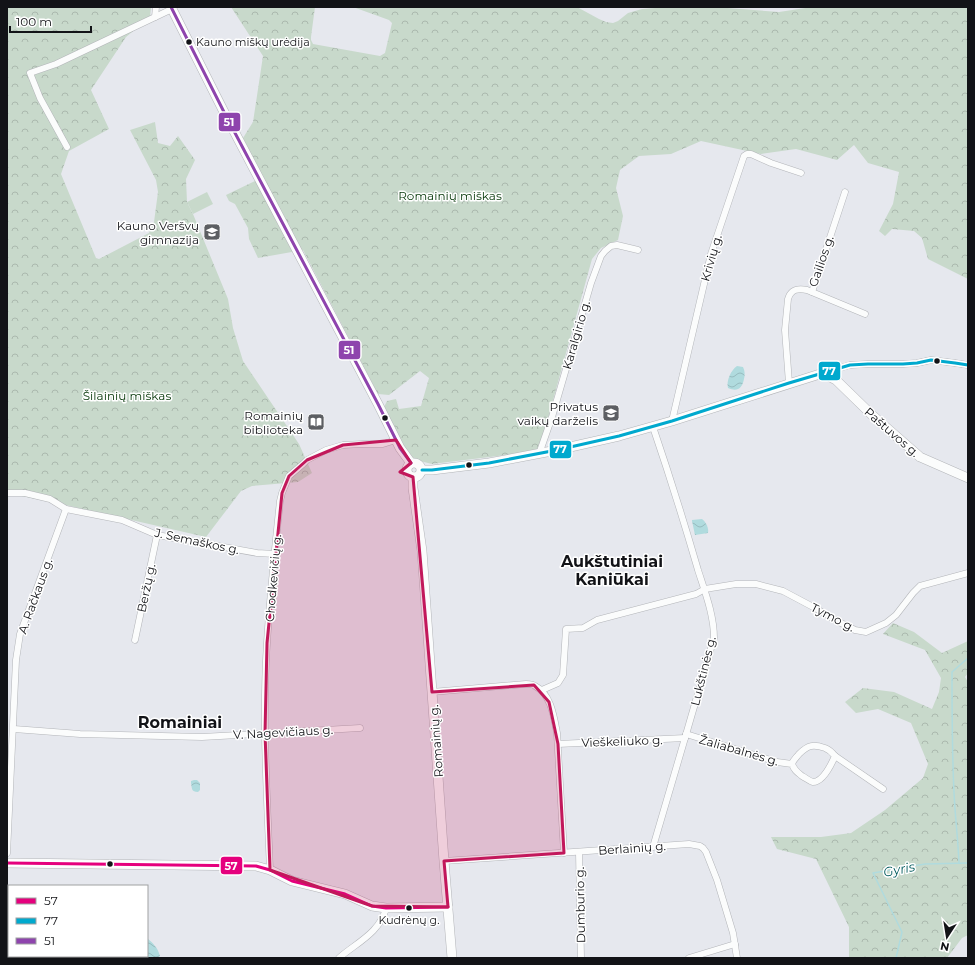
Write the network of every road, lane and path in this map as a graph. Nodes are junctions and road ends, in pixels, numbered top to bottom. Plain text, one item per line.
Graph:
1 (156, 7) edge
2 (171, 8) edge
3 (155, 17) junction
4 (67, 147) dead end
5 (801, 173) dead end
6 (845, 192) dead end
7 (638, 250) dead end
8 (812, 292) junction
9 (865, 314) dead end
10 (968, 365) edge
11 (823, 373) junction
12 (788, 383) junction
13 (672, 421) junction
14 (653, 426) junction
15 (396, 440) junction
16 (539, 454) junction
17 (411, 463) junction
18 (422, 470) junction
19 (413, 477) junction
20 (968, 478) edge
21 (7, 493) edge
22 (66, 509) junction
23 (157, 534) junction
24 (274, 554) junction
25 (968, 573) edge
26 (705, 589) junction
27 (135, 640) dead end
28 (542, 690) junction
29 (432, 692) junction
30 (360, 728) dead end
31 (14, 729) junction
32 (265, 733) junction
33 (686, 736) junction
34 (558, 744) junction
35 (835, 756) junction
36 (792, 764) junction
37 (883, 789) dead end
38 (653, 847) junction
39 (579, 852) junction
40 (7, 853) edge
41 (564, 853) junction
42 (444, 861) junction
43 (7, 863) edge
44 (270, 870) junction
45 (448, 907) junction
46 (386, 908) junction
47 (735, 944) junction
48 (339, 958) edge
49 (452, 958) edge
50 (581, 958) edge
51 (689, 958) edge
52 (737, 958) edge

1 - 3 street
2 - 3 street
2 - 15 main road
3 - 4 street
5 - 13 street, Krivių g.
6 - 8 street, Gailios g.
7 - 16 street, Karalgirio g.
8 - 9 street
8 - 12 street, Gailios g.
10 - 11 street
11 - 12 main road
11 - 20 main road, Paštuvos g.
12 - 13 main road
13 - 14 main road
14 - 16 main road
14 - 26 street, Lukštinės g.
15 - 17 main road
15 - 24 street, Chodkevičių g.
16 - 18 main road
17 - 18 main road
17 - 19 main road
18 - 19 main road
19 - 29 main road, Romainių g.
21 - 22 street, J. Semaškos g.
22 - 23 street, J. Semaškos g.
22 - 31 street, A. Račkaus g.
23 - 24 street, J. Semaškos g.
23 - 27 street, Beržų g.
24 - 32 street, Chodkevičių g.
25 - 26 street, Tymo g.
26 - 28 street
26 - 33 street, Lukštinės g.
28 - 29 street
28 - 34 street
29 - 42 main road, Romainių g.
30 - 32 street, V. Nagevičiaus g.
31 - 32 street, V. Nagevičiaus g.
31 - 40 street, A. Račkaus g.
32 - 44 street, Chodkevičių g.
33 - 34 street, Vieškeliuko g.
33 - 36 street, Žaliabalnės g.
33 - 38 street, Lukštinės g.
34 - 41 street
35 - 36 street, Žaliabalnės g.
35 - 36 street, Žaliabalnės g.
35 - 37 street, Žaliabalnės g.
38 - 39 street, Berlainių g.
38 - 47 street, Berlainių g.
39 - 41 street, Berlainių g.
39 - 50 street, Dumburio g.
41 - 42 street, Berlainių g.
42 - 45 main road, Romainių g.
43 - 44 main road
44 - 46 main road
45 - 46 main road
45 - 49 main road, Romainių g.
46 - 48 street
47 - 51 street
47 - 52 street, Berlainių g.

